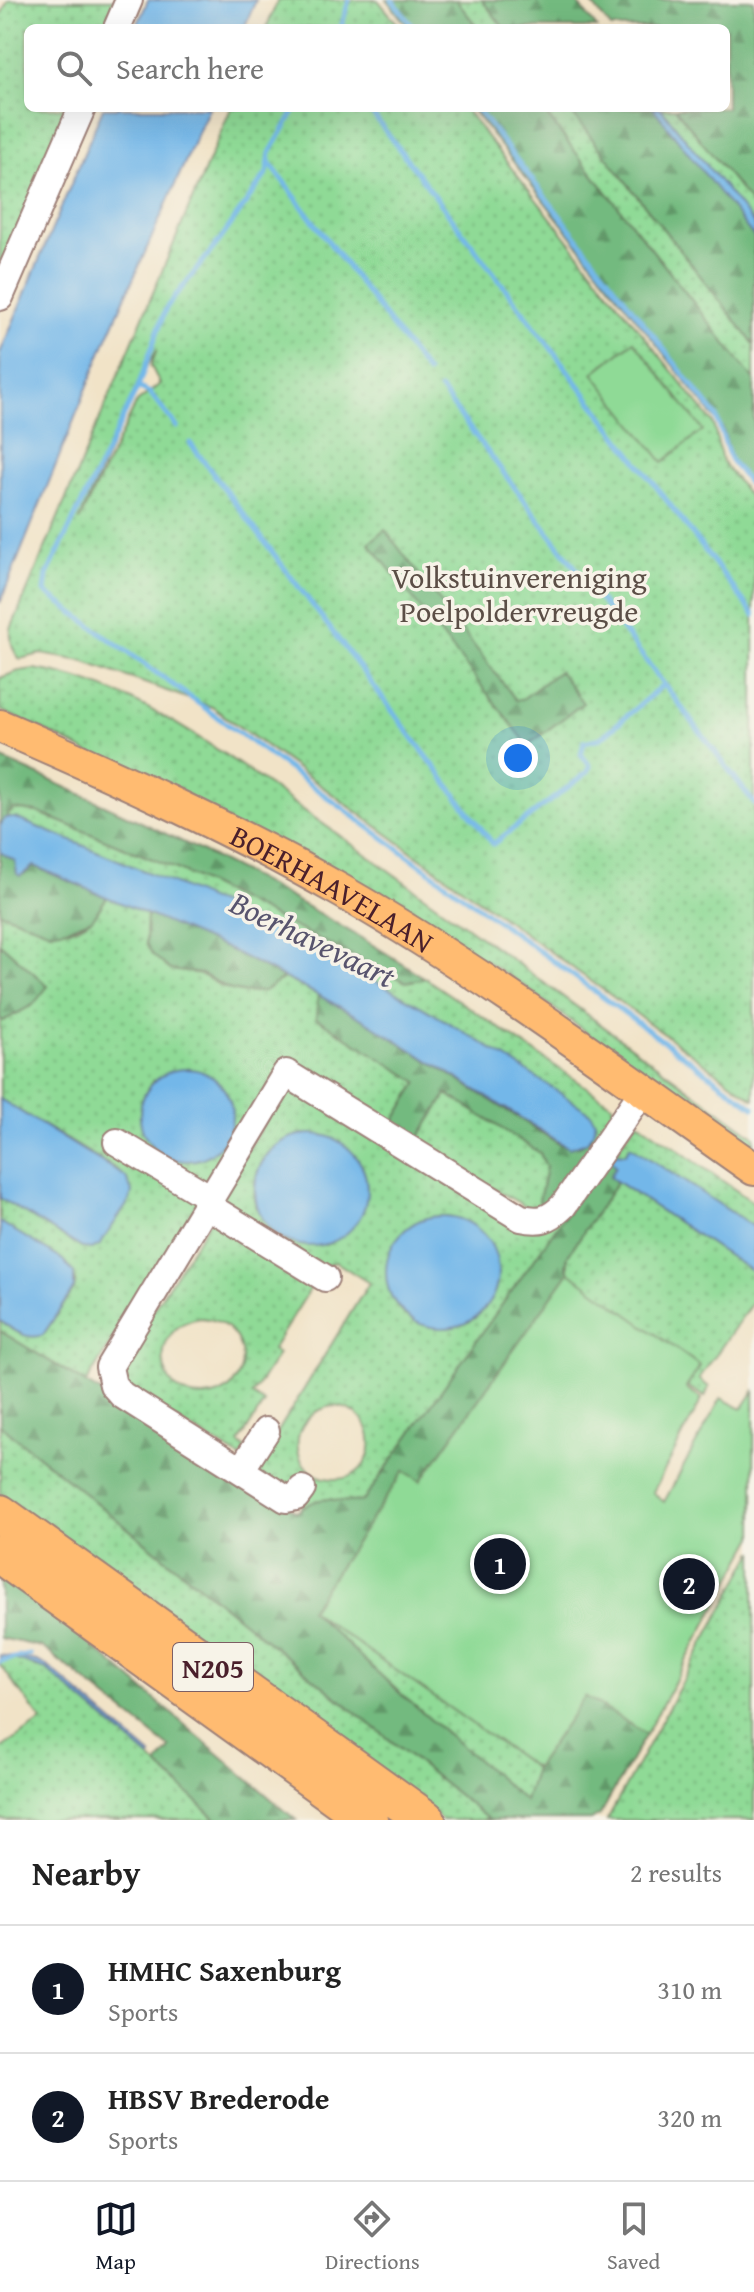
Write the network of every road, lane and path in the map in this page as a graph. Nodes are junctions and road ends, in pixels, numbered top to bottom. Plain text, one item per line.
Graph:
1 (129, 0) edge
2 (119, 24) edge
3 (80, 112) edge
4 (11, 242) edge
5 (0, 297) edge
6 (5, 728) edge
7 (637, 1100) junction
8 (117, 1142) dead end
9 (754, 1169) edge
10 (207, 1201) junction
11 (325, 1278) dead end
12 (266, 1431) dead end
13 (241, 1470) junction
14 (302, 1489) dead end
15 (0, 1514) edge
16 (0, 1554) edge
17 (369, 1820) edge
18 (426, 1820) edge

1 - 2 street
3 - 4 street
4 - 5 street
6 - 7 main road, BOERHAAVELAAN
7 - 9 main road, BOERHAAVELAAN
7 - 10 street
8 - 10 street
10 - 11 street
10 - 13 street
12 - 13 street
13 - 14 street
15 - 18 highway, N205
16 - 17 highway, N205

